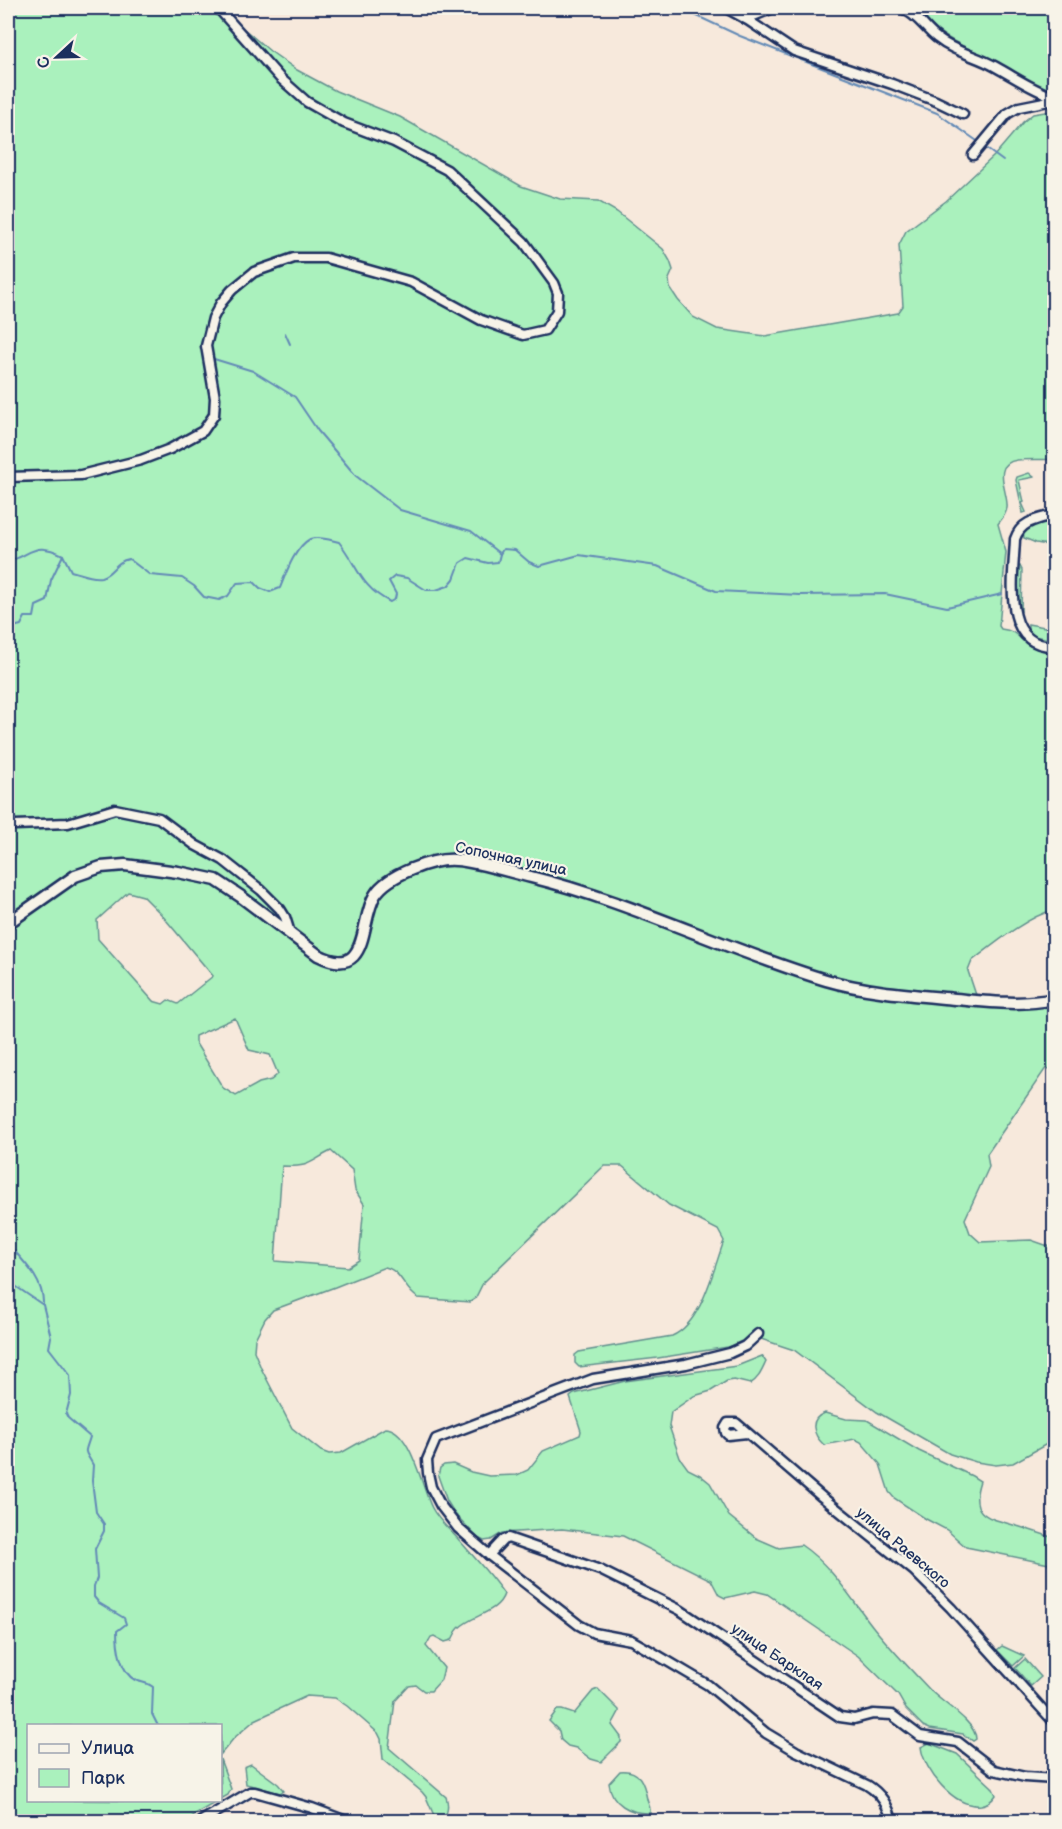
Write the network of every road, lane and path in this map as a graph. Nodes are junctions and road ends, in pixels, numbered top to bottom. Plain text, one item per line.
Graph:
1 (218, 8) edge
2 (726, 8) edge
3 (773, 8) edge
4 (902, 8) edge
5 (746, 19) junction
6 (1054, 99) edge
7 (963, 114) dead end
8 (974, 154) dead end
9 (8, 477) edge
10 (1054, 515) edge
11 (1054, 646) edge
12 (8, 824) edge
13 (8, 924) edge
14 (290, 933) junction
15 (1054, 999) edge
16 (758, 1334) dead end
17 (747, 1433) dead end
18 (489, 1555) junction
19 (1054, 1722) edge
20 (1054, 1779) edge
21 (891, 1819) edge
22 (200, 1821) edge
23 (349, 1821) edge

1 - 9 street
2 - 5 street
3 - 5 street
4 - 6 street
5 - 7 street
6 - 8 street
10 - 11 street
12 - 14 street
13 - 14 main road, Сопочная улица
14 - 15 main road, Сопочная улица
16 - 18 street
17 - 19 street, улица Раевского
18 - 20 street, улица Барклая
18 - 21 street
22 - 23 street

